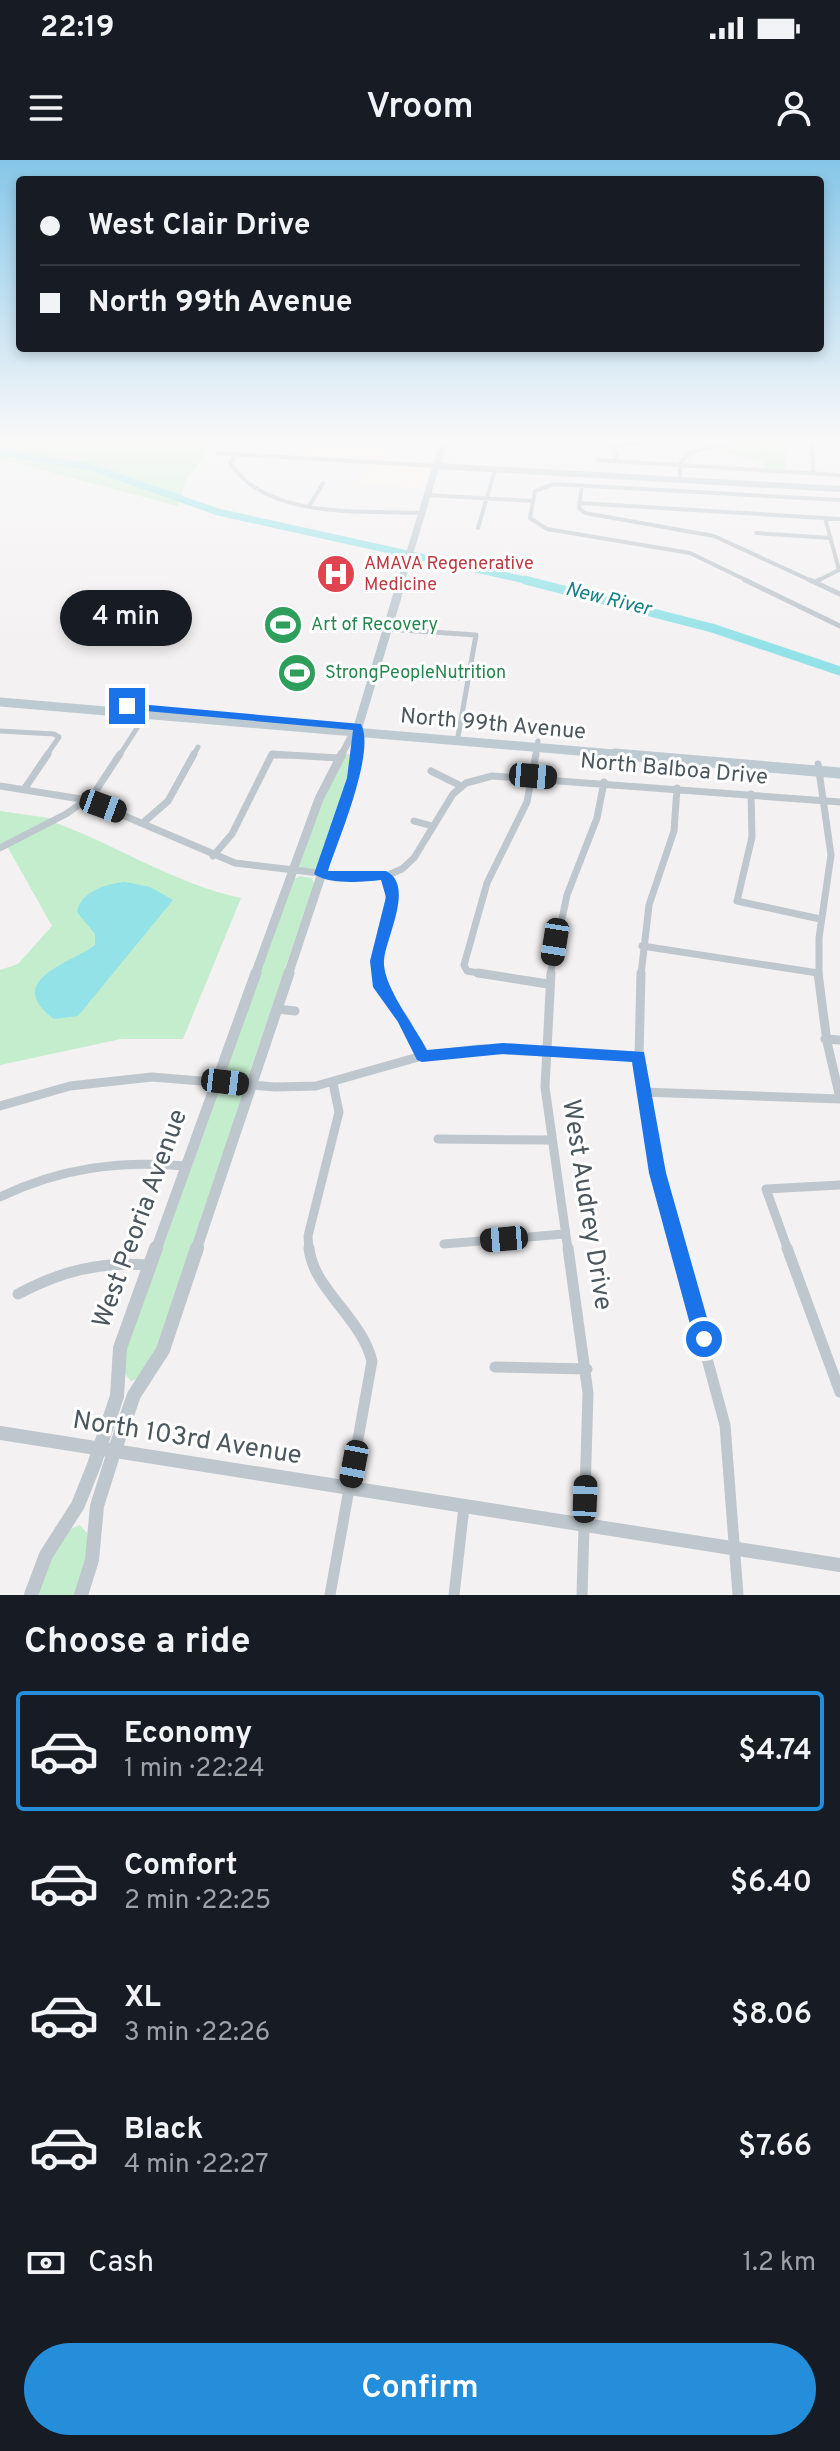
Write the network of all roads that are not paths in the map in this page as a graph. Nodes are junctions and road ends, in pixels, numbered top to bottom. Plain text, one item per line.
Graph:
1 (380, 510) edge
2 (423, 510) edge
3 (483, 510) edge
4 (531, 510) edge
5 (580, 510) edge
6 (695, 510) edge
7 (794, 510) edge
8 (422, 513) junction
9 (796, 516) junction
10 (825, 518) junction
11 (840, 519) edge
12 (478, 528) dead end
13 (756, 533) dead end
14 (831, 538) junction
15 (815, 582) junction
16 (840, 594) edge
17 (840, 626) edge
18 (387, 629) junction
19 (374, 672) junction
20 (469, 679) junction
21 (0, 695) edge
22 (0, 702) edge
23 (148, 712) junction
24 (0, 731) edge
25 (356, 731) junction
26 (457, 738) junction
27 (537, 745) junction
28 (198, 747) dead end
29 (339, 758) junction
30 (840, 766) edge
31 (819, 768) junction
32 (431, 771) dead end
33 (840, 773) edge
34 (533, 776) junction
35 (604, 782) junction
36 (0, 786) edge
37 (461, 786) junction
38 (25, 788) junction
39 (677, 788) junction
40 (751, 794) junction
41 (87, 800) junction
42 (826, 801) junction
43 (840, 802) edge
44 (414, 821) dead end
45 (144, 822) junction
46 (432, 826) junction
47 (0, 848) edge
48 (213, 856) junction
49 (292, 872) junction
50 (321, 874) junction
51 (386, 876) junction
52 (820, 919) junction
53 (642, 946) junction
54 (818, 973) junction
55 (548, 984) junction
56 (277, 1009) junction
57 (295, 1011) dead end
58 (825, 1039) junction
59 (840, 1040) edge
60 (544, 1050) junction
61 (422, 1056) junction
62 (639, 1056) junction
63 (217, 1081) junction
64 (333, 1083) junction
65 (251, 1085) junction
66 (642, 1092) junction
67 (840, 1099) edge
68 (0, 1106) edge
69 (438, 1139) dead end
70 (549, 1140) junction
71 (186, 1166) junction
72 (840, 1185) edge
73 (0, 1197) edge
74 (564, 1234) junction
75 (444, 1244) dead end
76 (150, 1265) junction
77 (18, 1294) dead end
78 (495, 1367) dead end
79 (587, 1369) junction
80 (840, 1392) edge
81 (0, 1433) edge
82 (106, 1451) junction
83 (349, 1488) junction
84 (464, 1507) junction
85 (584, 1525) junction
86 (735, 1549) junction
87 (840, 1565) edge
88 (31, 1595) edge
89 (81, 1595) edge
90 (330, 1595) edge
91 (454, 1595) edge
92 (582, 1595) edge
93 (738, 1595) edge

1 - 8 street
2 - 8 main road, West Peoria Avenue
3 - 12 street
4 - 17 street
5 - 15 street
6 - 9 street
7 - 9 street
8 - 18 main road, West Peoria Avenue
9 - 10 street
10 - 11 street
10 - 14 street
13 - 14 street
14 - 15 street
15 - 16 street
18 - 19 main road, West Peoria Avenue
18 - 20 street
19 - 20 street
19 - 25 main road, West Peoria Avenue
20 - 26 street
21 - 23 main road, North 99th Avenue
22 - 23 main road, North 99th Avenue
23 - 25 main road, North 99th Avenue
23 - 41 street
24 - 38 street
25 - 26 main road, North 99th Avenue
25 - 29 street, West Peoria Avenue
25 - 50 street, West Peoria Avenue
26 - 27 main road, North 99th Avenue
27 - 31 main road, North 99th Avenue
27 - 34 street
28 - 45 street
29 - 48 street
29 - 49 street, West Peoria Avenue
30 - 31 main road, North 99th Avenue
31 - 33 main road, North 99th Avenue
31 - 42 street
32 - 37 street
34 - 35 street, North Balboa Drive
34 - 37 street, North Balboa Drive
34 - 55 street
35 - 39 street, North Balboa Drive
35 - 55 street, West Audrey Drive
36 - 38 street
37 - 46 street
38 - 41 street
39 - 40 street, North Balboa Drive
39 - 53 street
40 - 42 street, North Balboa Drive
40 - 52 street
41 - 45 street
41 - 47 street
42 - 43 street, North Balboa Drive
42 - 52 street
44 - 46 street
45 - 48 street
46 - 51 street
48 - 49 street
49 - 50 street
49 - 63 street, West Peoria Avenue
50 - 51 street
50 - 56 street, West Peoria Avenue
51 - 61 street
52 - 54 street
53 - 54 street
53 - 62 street
54 - 58 street
55 - 60 street, West Audrey Drive
56 - 57 street
56 - 65 street, West Peoria Avenue
58 - 59 street
58 - 67 street
60 - 61 street
60 - 62 street
60 - 70 street, West Audrey Drive
61 - 64 street
62 - 66 street
63 - 65 street
63 - 68 street
63 - 71 street, West Peoria Avenue
64 - 65 street
64 - 83 street
65 - 82 street, West Peoria Avenue
66 - 67 street
66 - 86 street
69 - 70 street
70 - 74 street, West Audrey Drive
71 - 73 street
71 - 76 street, West Peoria Avenue
72 - 80 street
74 - 75 street
74 - 79 street, West Audrey Drive
76 - 77 street
76 - 82 street, West Peoria Avenue
78 - 79 street
79 - 85 street, West Audrey Drive
81 - 82 street, North 103rd Avenue
82 - 83 street, North 103rd Avenue
82 - 88 street, West Peoria Avenue
82 - 89 street, West Peoria Avenue
83 - 84 street, North 103rd Avenue
83 - 90 street
84 - 85 street, North 103rd Avenue
84 - 91 street
85 - 86 street, North 103rd Avenue
85 - 92 street, West Audrey Drive
86 - 87 street, North 103rd Avenue
86 - 93 street

